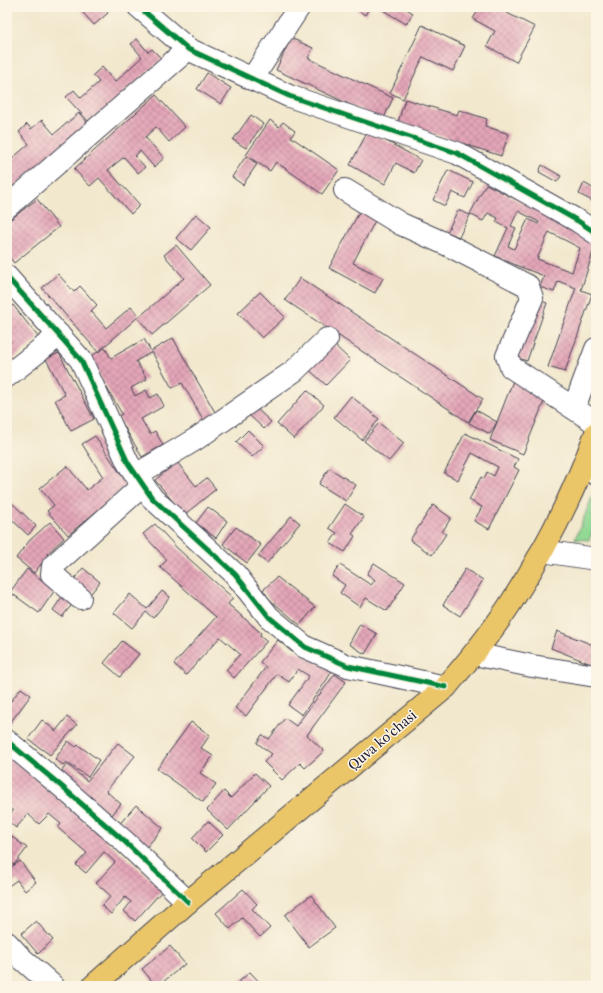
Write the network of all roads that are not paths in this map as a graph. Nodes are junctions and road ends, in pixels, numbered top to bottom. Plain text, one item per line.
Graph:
1 (139, 7) edge
2 (299, 7) edge
3 (188, 49) junction
4 (252, 79) junction
5 (345, 190) dead end
6 (7, 207) edge
7 (596, 233) edge
8 (7, 277) edge
9 (59, 335) junction
10 (327, 339) dead end
11 (596, 349) edge
12 (7, 376) edge
13 (574, 408) junction
14 (596, 423) edge
15 (596, 433) edge
16 (590, 469) edge
17 (139, 480) junction
18 (542, 551) junction
19 (596, 559) edge
20 (80, 598) dead end
21 (474, 654) junction
22 (596, 676) edge
23 (446, 687) junction
24 (7, 741) edge
25 (188, 902) junction
26 (7, 943) edge
27 (53, 986) edge
28 (93, 986) edge

1 - 3 street
2 - 4 street
3 - 4 street
3 - 6 street
4 - 7 street
5 - 13 street
8 - 9 street
9 - 12 street
9 - 17 street
10 - 17 street
11 - 13 street
13 - 14 street
15 - 16 main road, Quva ko'chasi
16 - 18 main road, Quva ko'chasi
17 - 20 street
17 - 23 street
18 - 19 street
18 - 21 main road, Quva ko'chasi
21 - 22 street
21 - 23 main road, Quva ko'chasi
23 - 25 main road, Quva ko'chasi
24 - 25 street
25 - 28 main road, Quva ko'chasi
26 - 27 street

